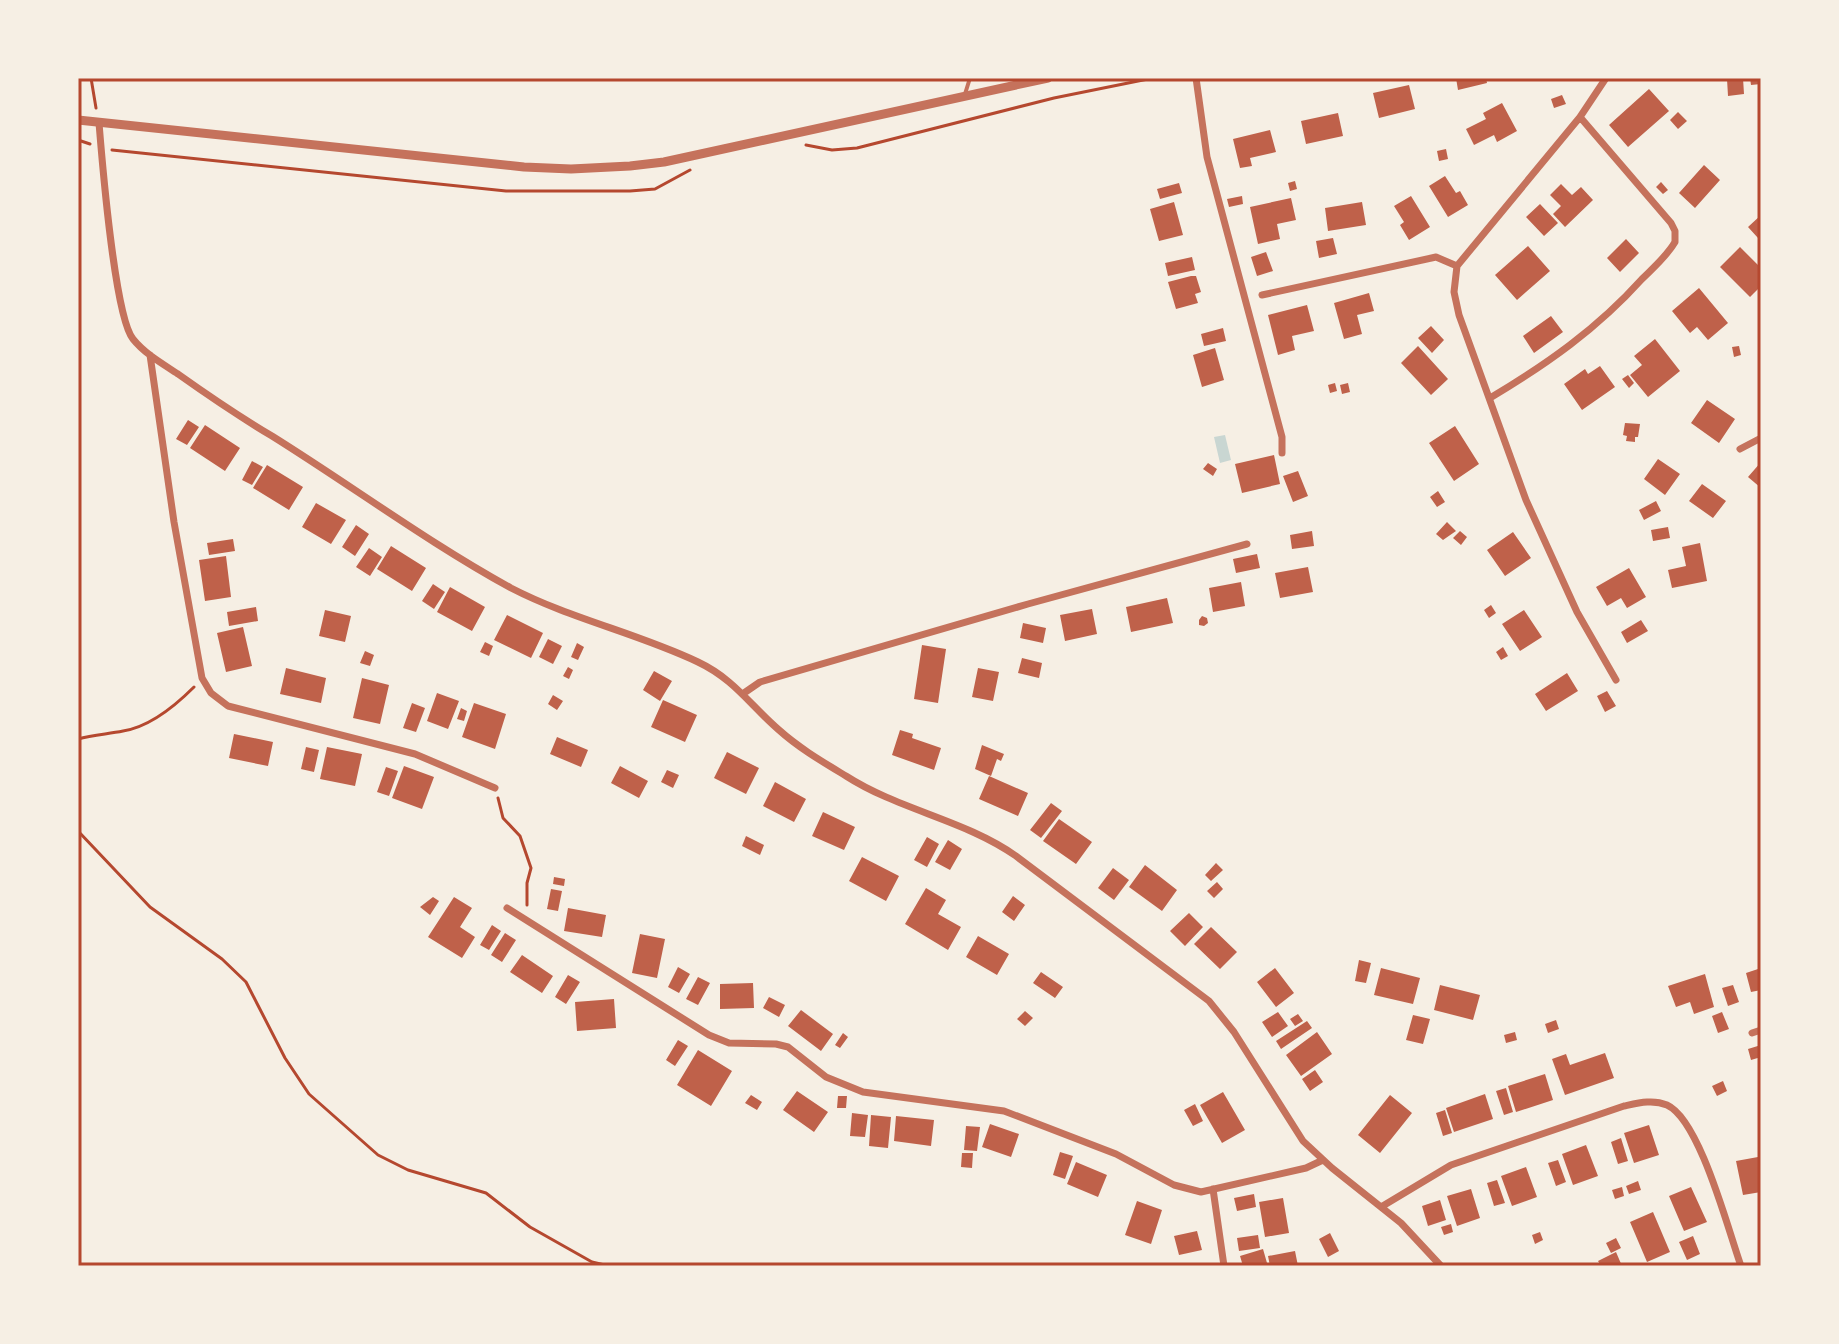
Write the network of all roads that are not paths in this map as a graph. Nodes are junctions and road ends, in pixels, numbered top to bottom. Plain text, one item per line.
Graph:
1 (970, 78) edge
2 (1048, 78) edge
3 (1196, 78) edge
4 (1606, 78) edge
5 (964, 96) junction
6 (1580, 117) junction
7 (78, 120) edge
8 (99, 123) junction
9 (1457, 266) junction
10 (1262, 295) dead end
11 (150, 355) junction
12 (1490, 398) junction
13 (1761, 438) edge
14 (1740, 449) dead end
15 (1282, 453) dead end
16 (1247, 544) dead end
17 (1616, 680) dead end
18 (744, 693) junction
19 (495, 788) road end
20 (507, 908) dead end
21 (1761, 1030) edge
22 (1752, 1033) dead end
23 (1323, 1160) junction
24 (1213, 1189) junction
25 (1381, 1207) junction
26 (1224, 1266) edge
27 (1441, 1266) edge
28 (1739, 1266) edge

1 - 5 lane
2 - 5 street
3 - 15 street
4 - 6 street
5 - 8 street
6 - 9 street
6 - 12 street
7 - 8 street
8 - 11 street
9 - 10 street
9 - 12 street
11 - 18 street
11 - 19 street
12 - 17 street
13 - 14 street
16 - 18 street
18 - 23 street
20 - 24 street
21 - 22 street
23 - 24 street
23 - 25 street
24 - 26 street
25 - 27 street
25 - 28 street

